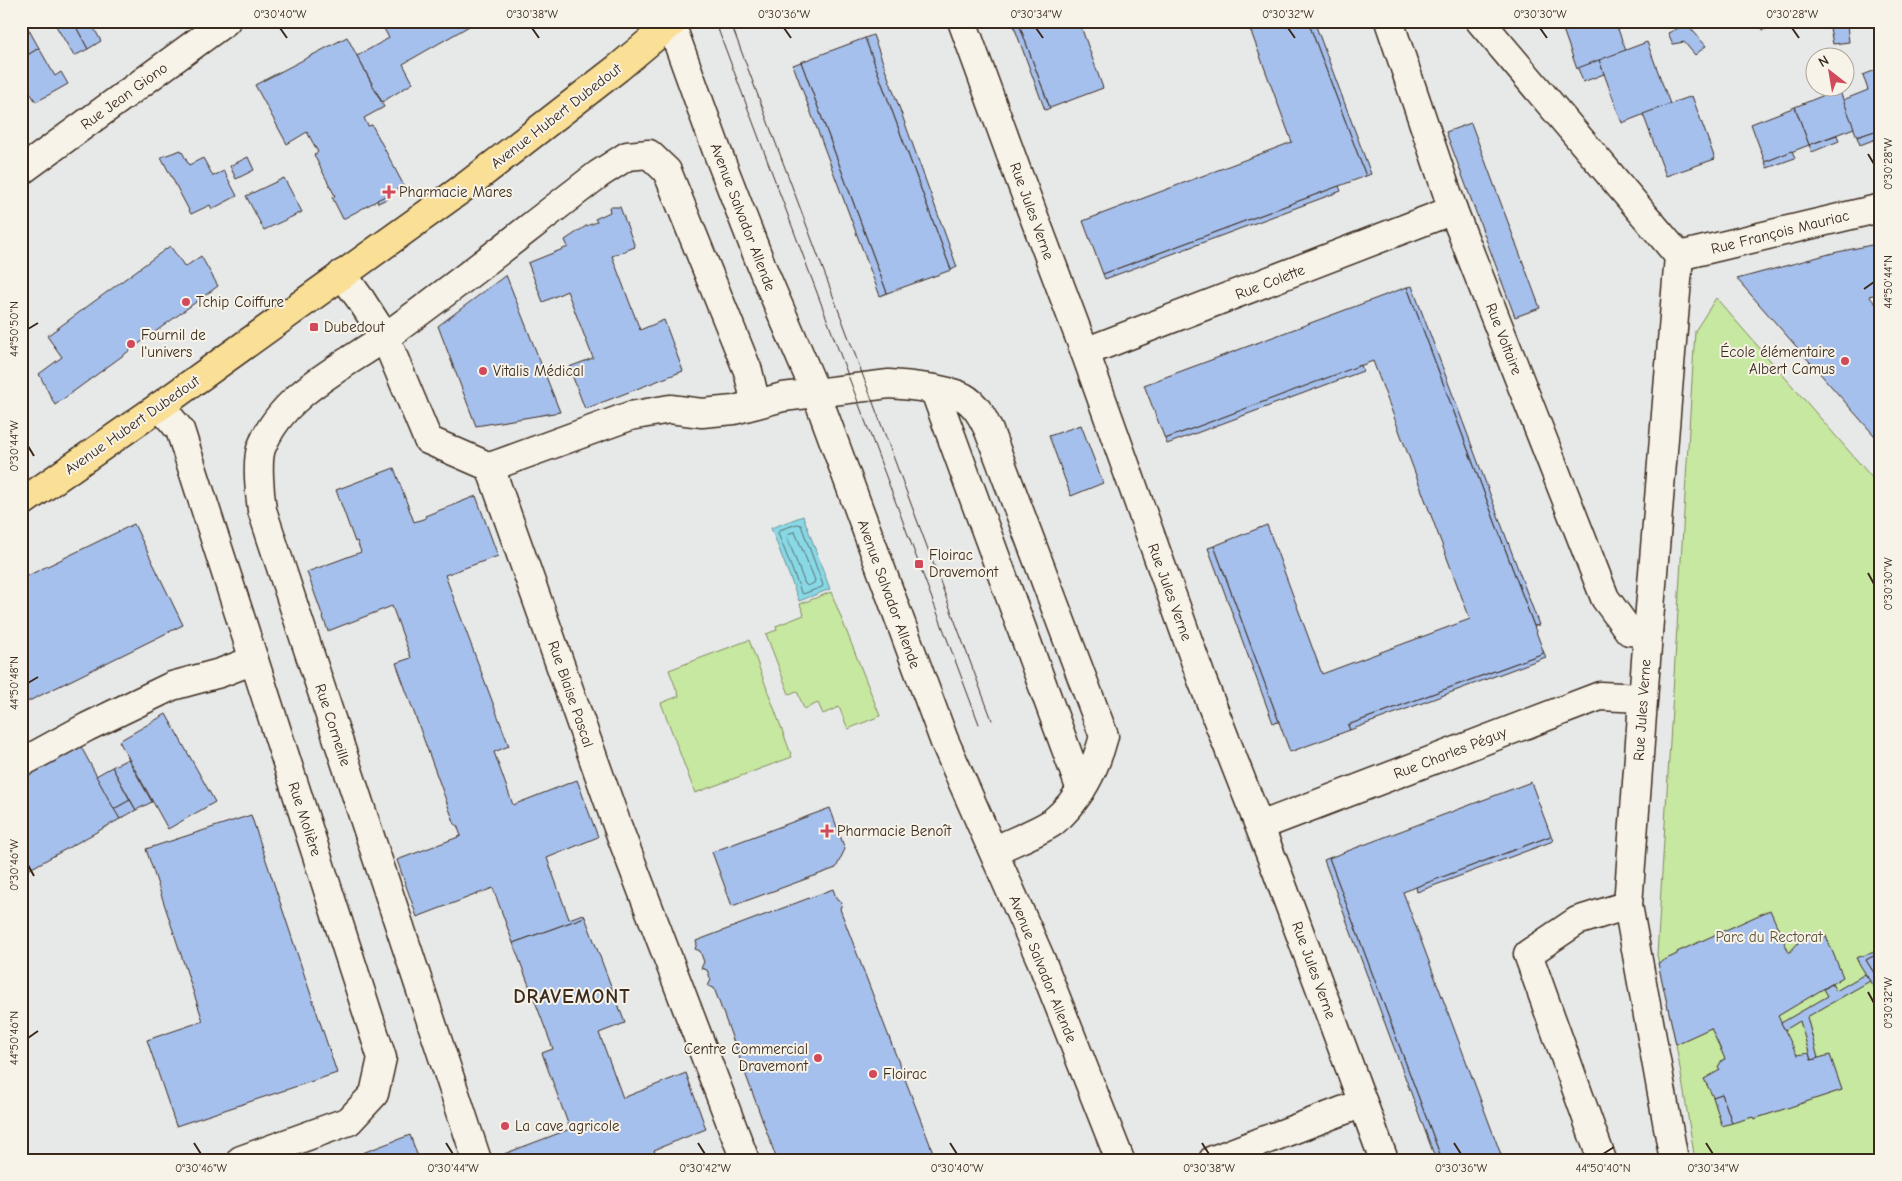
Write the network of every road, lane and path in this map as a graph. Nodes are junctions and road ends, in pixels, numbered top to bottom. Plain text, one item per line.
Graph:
1 (226, 21) edge
2 (962, 21) edge
3 (1389, 21) edge
4 (1480, 21) edge
5 (671, 22) edge
6 (21, 171) edge
7 (1881, 208) edge
8 (1453, 210) junction
9 (1679, 256) junction
10 (342, 274) junction
11 (385, 337) junction
12 (1085, 352) junction
13 (934, 389) junction
14 (816, 392) junction
15 (756, 404) junction
16 (160, 406) junction
17 (490, 467) junction
18 (21, 503) edge
19 (1648, 633) junction
20 (254, 660) junction
21 (1643, 698) junction
22 (21, 763) edge
23 (1081, 790) junction
24 (1260, 826) junction
25 (994, 851) junction
26 (1628, 905) junction
27 (1363, 1103) junction
28 (241, 1160) edge
29 (477, 1160) edge
30 (744, 1160) edge
31 (1120, 1160) edge
32 (1213, 1160) edge
33 (1384, 1160) edge
34 (1602, 1160) edge
35 (1674, 1160) edge

1 - 6 street, Rue Jean Giono
2 - 12 street, Rue Jules Verne
3 - 8 street, Rue Voltaire
4 - 9 street
5 - 10 main road, Avenue Hubert Dubedout
5 - 14 street, Avenue Salvador Allende
7 - 9 street, Rue François Mauriac
8 - 12 street, Rue Colette
8 - 19 street, Rue Voltaire
9 - 19 street, Rue Jules Verne
10 - 11 street
10 - 16 main road, Avenue Hubert Dubedout
11 - 15 street, Rue Corneille
11 - 17 street
11 - 29 street, Rue Corneille
12 - 24 street, Rue Jules Verne
13 - 14 street
13 - 23 street
13 - 23 street
14 - 15 street
14 - 25 street, Avenue Salvador Allende
15 - 17 street
16 - 18 main road, Avenue Hubert Dubedout
16 - 20 street, Rue Molière
17 - 30 street, Rue Blaise Pascal
19 - 21 street, Rue Jules Verne
20 - 22 street
20 - 28 street, Rue Molière
21 - 24 street, Rue Charles Péguy
21 - 26 street, Rue Jules Verne
23 - 25 street
24 - 27 street, Rue Jules Verne
25 - 31 street, Avenue Salvador Allende
26 - 34 street
26 - 35 street, Rue Jules Verne
27 - 32 street
27 - 33 street, Rue Jules Verne

